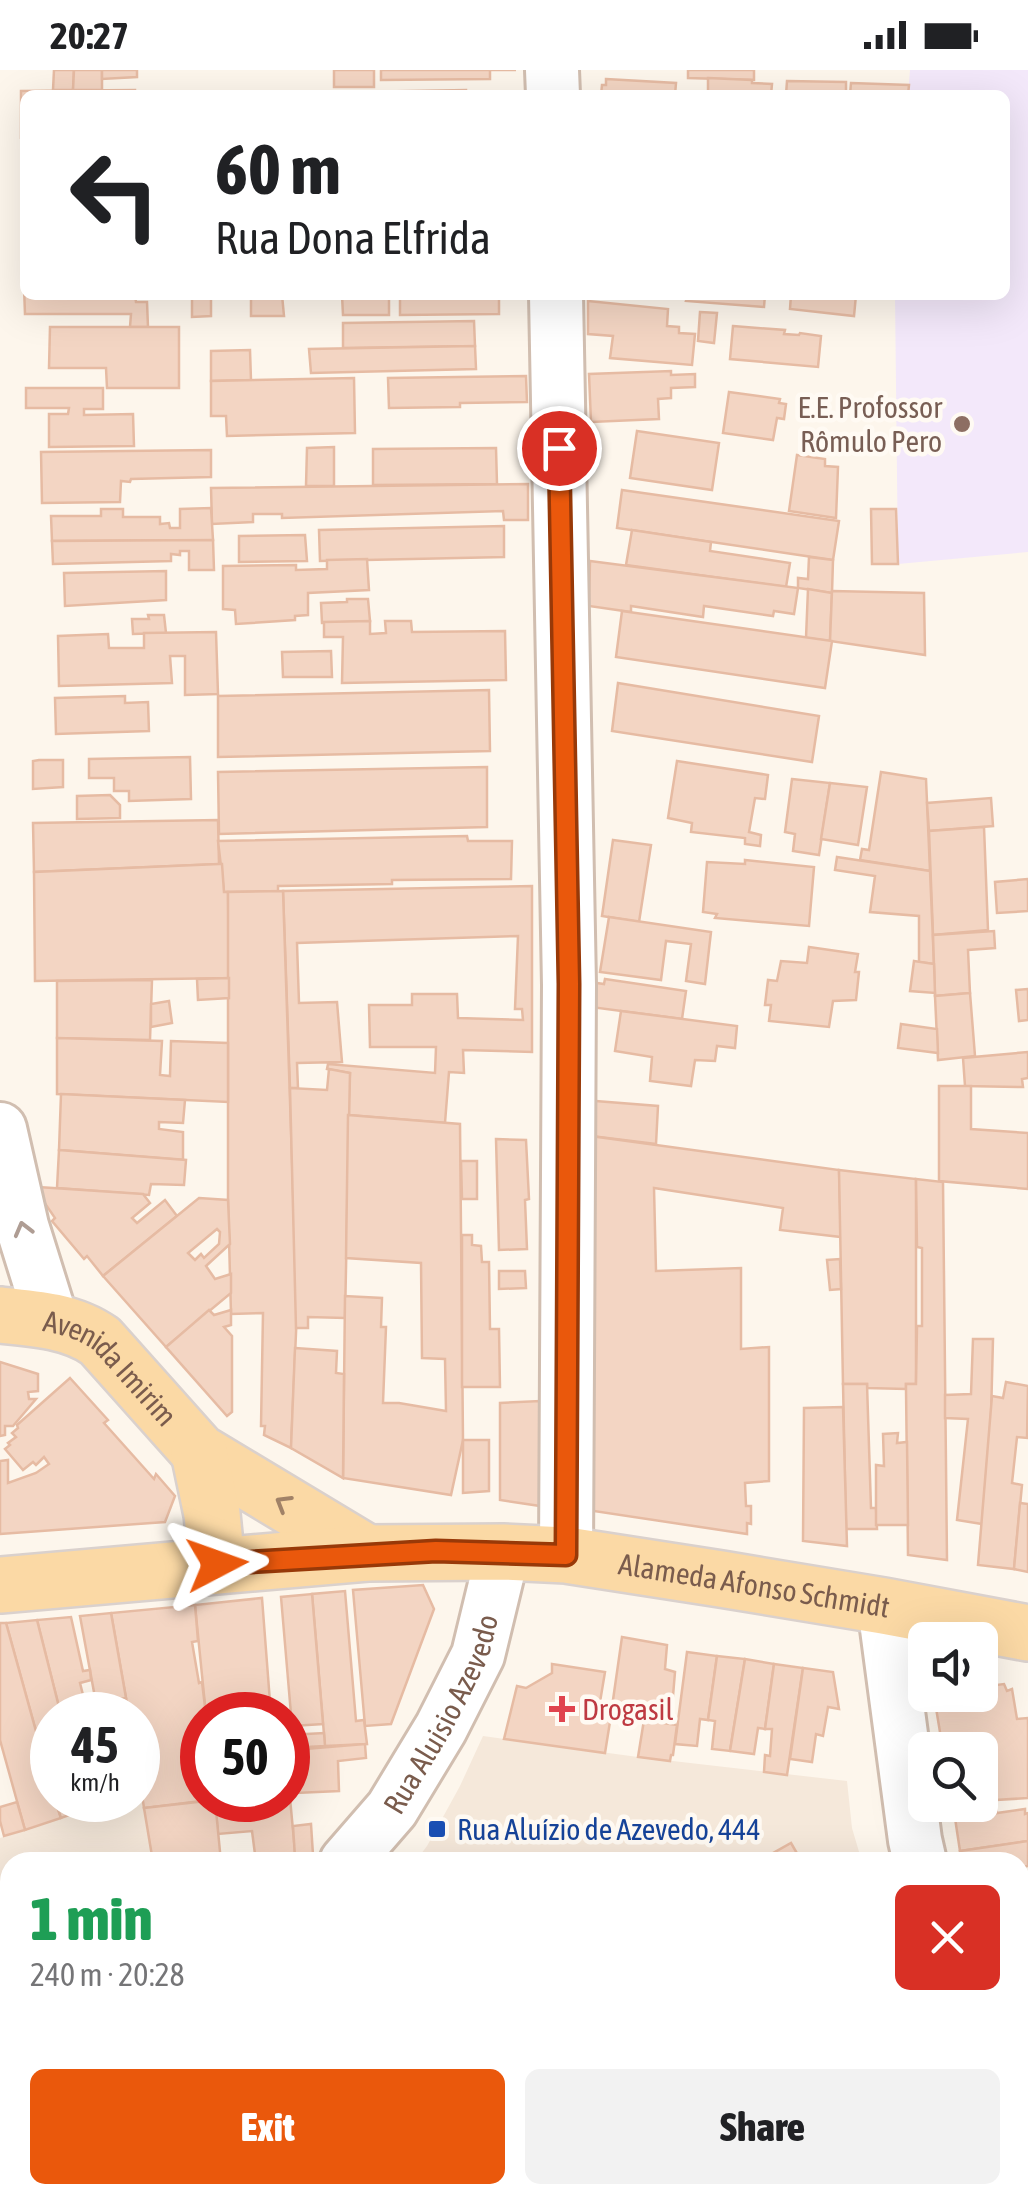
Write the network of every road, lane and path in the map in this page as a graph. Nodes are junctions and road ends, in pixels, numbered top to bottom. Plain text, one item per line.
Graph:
1 (556, 300) edge
2 (0, 1129) edge
3 (26, 1318) edge
4 (199, 1452) junction
5 (503, 1552) junction
6 (367, 1554) junction
7 (566, 1555) junction
8 (217, 1564) junction
9 (0, 1585) edge
10 (884, 1606) junction
11 (1028, 1633) edge
12 (355, 1852) edge
13 (917, 1852) edge

1 - 7 street
3 -> 2 street
3 - 4 main road, Avenida Imirim
6 -> 4 main road, Avenida Imirim
4 - 8 main road, Avenida Imirim
5 - 6 main road, Alameda Afonso Schmidt
5 - 7 main road, Alameda Afonso Schmidt
5 - 12 street, Rua Aluisio Azevedo
6 - 8 main road, Alameda Afonso Schmidt
7 - 10 main road, Alameda Afonso Schmidt
8 - 9 main road, Alameda Afonso Schmidt
10 - 11 main road, Alameda Afonso Schmidt
10 - 13 street

